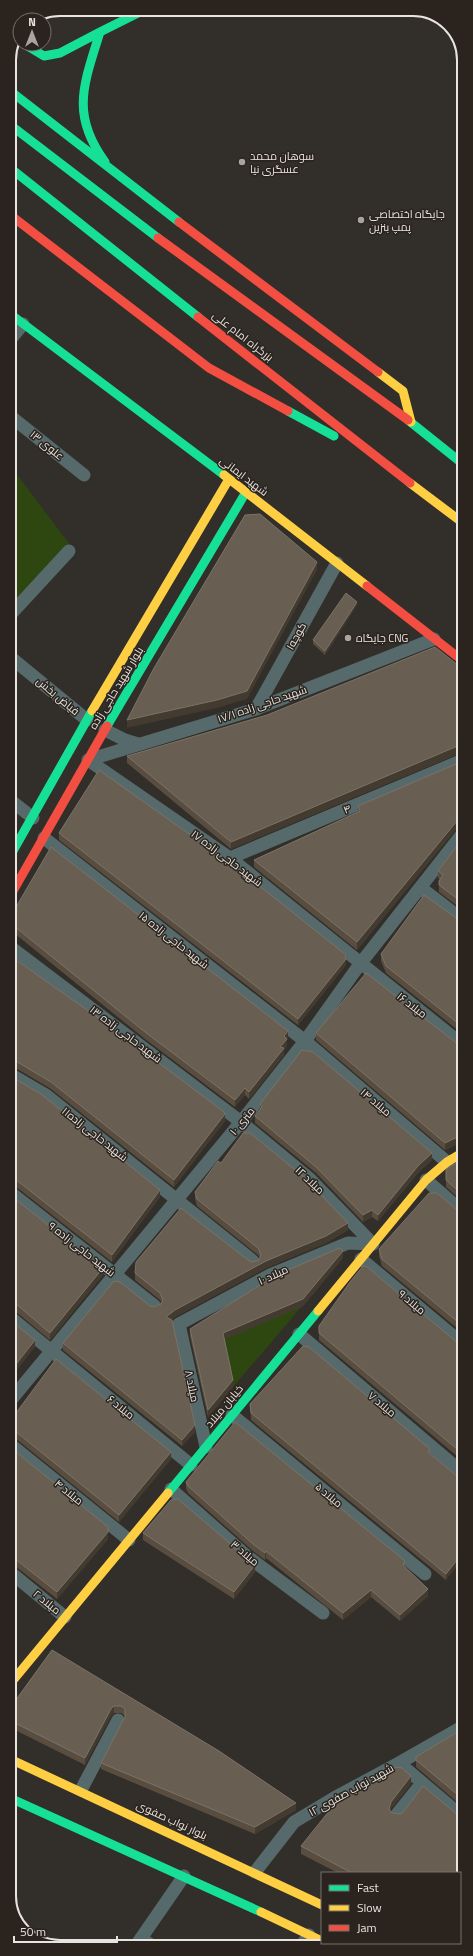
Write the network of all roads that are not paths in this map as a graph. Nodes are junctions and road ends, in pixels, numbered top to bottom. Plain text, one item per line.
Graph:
1 (132, 16) edge
2 (100, 32) junction
3 (37, 52) edge
4 (16, 96) edge
5 (16, 129) edge
6 (16, 173) edge
7 (116, 175) junction
8 (16, 219) edge
9 (16, 318) edge
10 (23, 324) junction
11 (16, 332) edge
12 (16, 421) edge
13 (411, 422) junction
14 (457, 459) edge
15 (380, 461) junction
16 (84, 475) dead end
17 (229, 479) junction
18 (246, 492) junction
19 (457, 519) edge
20 (69, 551) dead end
21 (337, 563) junction
22 (16, 608) edge
23 (434, 639) junction
24 (457, 656) edge
25 (16, 662) edge
26 (256, 709) junction
27 (96, 725) junction
28 (138, 744) junction
29 (88, 760) junction
30 (457, 763) edge
31 (16, 805) edge
32 (33, 818) junction
33 (44, 838) junction
34 (457, 842) edge
35 (16, 846) edge
36 (230, 858) junction
37 (16, 886) edge
38 (421, 888) junction
39 (457, 916) edge
40 (16, 951) edge
41 (360, 964) junction
42 (457, 1040) edge
43 (305, 1041) junction
44 (16, 1078) edge
45 (241, 1122) junction
46 (457, 1156) edge
47 (447, 1162) junction
48 (426, 1180) junction
49 (16, 1197) edge
50 (176, 1199) junction
51 (457, 1207) edge
52 (373, 1244) junction
53 (361, 1259) junction
54 (253, 1260) edge
55 (115, 1276) junction
56 (155, 1306) edge
57 (16, 1322) edge
58 (179, 1324) joint
59 (299, 1334) junction
60 (457, 1339) edge
61 (51, 1350) junction
62 (16, 1394) edge
63 (232, 1415) junction
64 (206, 1447) junction
65 (16, 1449) edge
66 (191, 1465) junction
67 (457, 1468) edge
68 (171, 1489) junction
69 (129, 1540) junction
70 (425, 1574) dead end
71 (16, 1577) edge
72 (322, 1613) dead end
73 (65, 1617) junction
74 (16, 1677) edge
75 (118, 1720) dead end
76 (457, 1730) edge
77 (16, 1762) edge
78 (399, 1763) junction
79 (422, 1783) junction
80 (81, 1790) junction
81 (16, 1801) edge
82 (457, 1812) edge
83 (397, 1814) edge
84 (255, 1872) junction
85 (184, 1876) junction
86 (321, 1905) edge
87 (309, 1935) junction
88 (139, 1940) edge
89 (305, 1940) edge
90 (320, 1940) edge

1 - 2 main road
2 - 3 main road
2 - 7 main road
4 - 7 main road
5 - 13 main road
6 - 15 main road, بزرگراه امام علی
7 - 13 main road
8 - 15 main road
9 - 10 main road, شهید ایمانی
10 - 11 street
10 - 17 main road, شهید ایمانی
12 - 16 street, علوی ۱۳
13 - 14 main road
15 - 19 main road, بزرگراه امام علی
17 - 18 main road, شهید ایمانی
17 - 27 main road, بلوار شهید حاجی زاده
18 - 21 main road, شهید ایمانی
18 - 27 main road, بلوار شهید حاجی زاده
20 - 22 street
21 - 23 main road, شهید ایمانی
21 - 26 street, کوچه۱
23 - 24 main road, شهید ایمانی
23 - 26 street, شهید حاجی زاده ۱۷/۱
25 - 27 street, فیاض بخش
26 - 28 street, شهید حاجی زاده ۱۷/۱
27 - 28 street, فیاض بخش
27 - 29 main road, بلوار شهید حاجی زاده
27 - 32 main road, بلوار شهید حاجی زاده
28 - 29 street, شهید حاجی زاده ۱۷/۱
29 - 33 main road, بلوار شهید حاجی زاده
29 - 36 street, شهید حاجی زاده ۱۷
30 - 36 street, ۴
31 - 32 street
32 - 35 main road, بلوار شهید حاجی زاده
33 - 37 main road, بلوار شهید حاجی زاده
33 - 43 street, شهید حاجی زاده ۱۵
34 - 38 street, ۱۰ متری
36 - 41 street, شهید حاجی زاده ۱۷
38 - 39 street
38 - 41 street, ۱۰ متری
40 - 45 street, شهید حاجی زاده ۱۳
41 - 42 street, میلاد ۱۶
41 - 43 street, ۱۰ متری
43 - 45 street, ۱۰ متری
43 - 47 street, میلاد ۱۴
44 - 50 street, شهید حاجی زاده۱۱
45 - 50 street, ۱۰ متری
45 - 52 street, میلاد ۱۲
46 - 47 main road, خیابان میلاد
47 - 48 main road, خیابان میلاد
48 - 51 street
48 - 52 main road, خیابان میلاد
49 - 55 street, شهید حاجی زاده ۹
50 - 54 street, شهید حاجی زاده۱۱
50 - 55 street, ۱۰ متری
52 - 53 main road, خیابان میلاد
52 - 58 street, میلاد ۱۰
53 - 59 main road, خیابان میلاد
53 - 60 street, میلاد ۹
55 - 56 street, شهید حاجی زاده ۹
55 - 61 street, ۱۰ متری
57 - 61 street, میلاد ۶
58 - 64 street, میلاد ۸
59 - 63 main road, خیابان میلاد
59 - 67 street, میلاد ۷
61 - 62 street, ۱۰ متری
61 - 66 street, میلاد ۶
63 - 64 main road, خیابان میلاد
63 - 70 street, میلاد ۵
64 - 66 main road, خیابان میلاد
65 - 69 street, میلاد ۴
66 - 68 main road, خیابان میلاد
68 - 69 main road, خیابان میلاد
68 - 72 street, میلاد ۳
69 - 73 main road, خیابان میلاد
71 - 73 street, میلاد ۲
73 - 74 main road, خیابان میلاد
75 - 80 street
76 - 78 street, شهید نواب صفوی ۱۲
77 - 80 main road, بلوار نواب صفوی
78 - 79 street
78 - 84 street, شهید نواب صفوی ۱۲
79 - 82 street
79 - 83 street
80 - 84 main road, بلوار نواب صفوی
81 - 85 main road
84 - 86 main road, بلوار نواب صفوی
85 - 87 main road
85 - 88 street
87 - 89 street
87 - 90 main road

